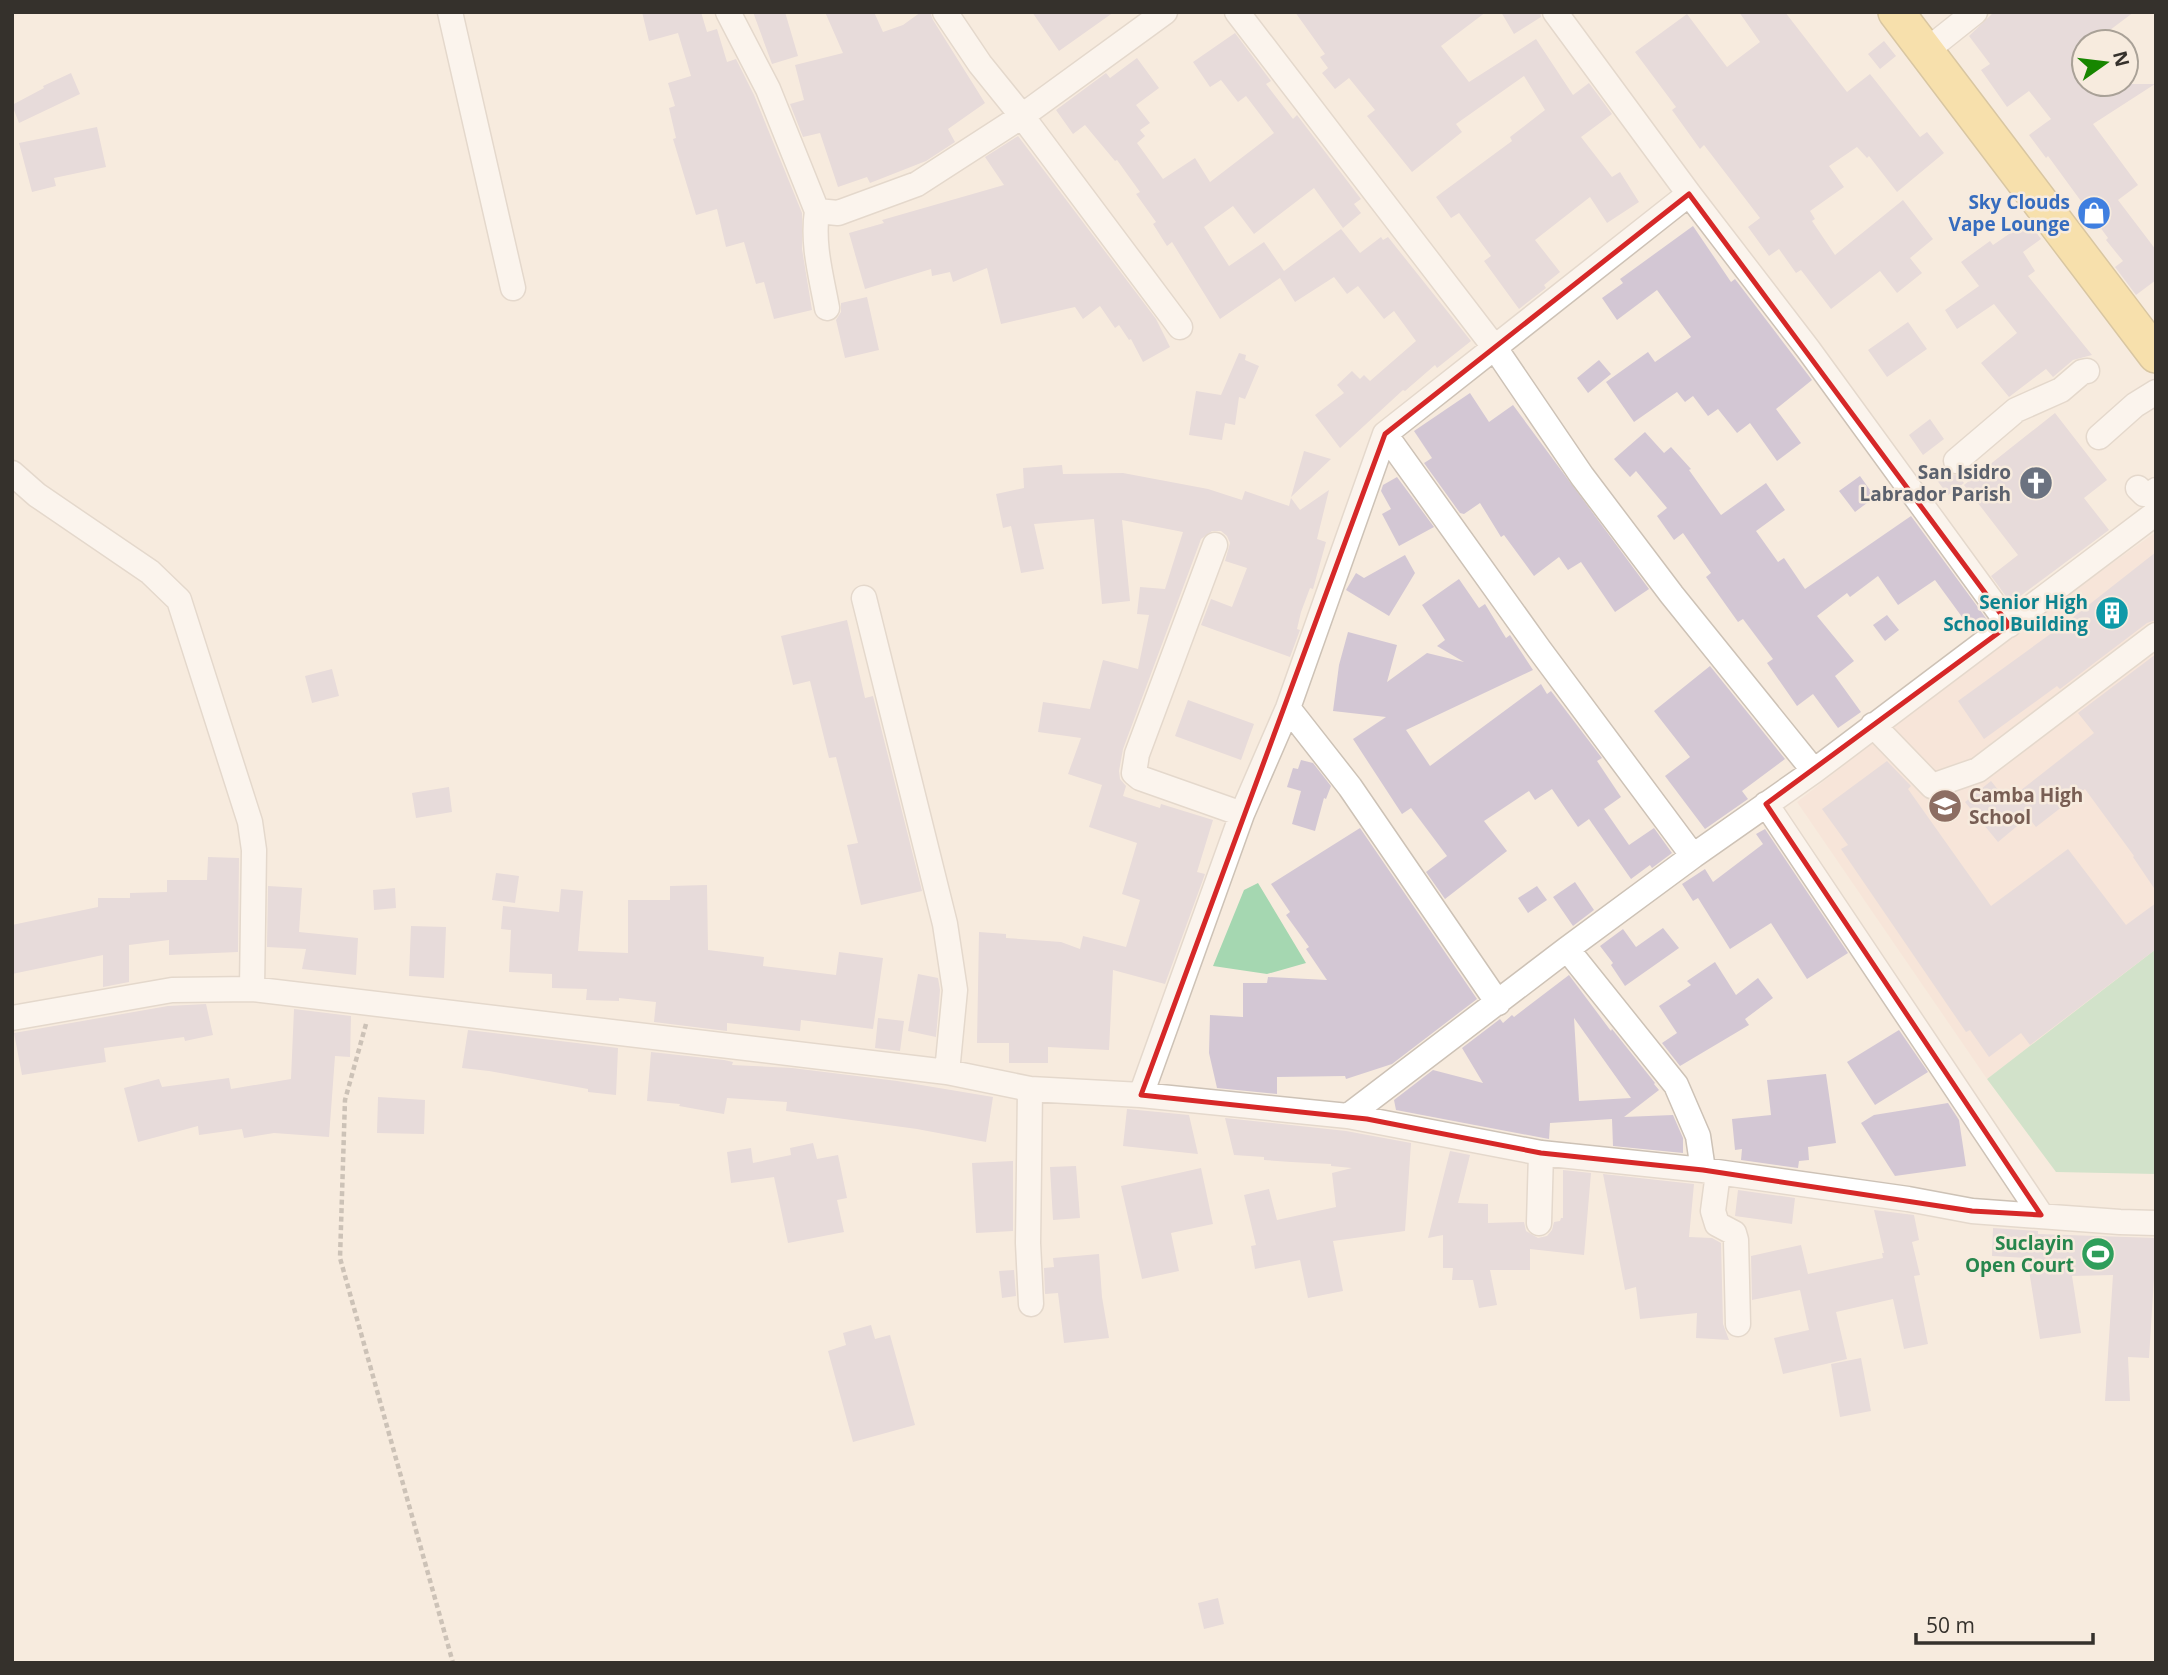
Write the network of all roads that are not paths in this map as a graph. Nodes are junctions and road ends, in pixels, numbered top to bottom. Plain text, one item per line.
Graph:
1 (450, 12) edge
2 (728, 12) edge
3 (945, 12) edge
4 (1166, 12) edge
5 (1237, 12) edge
6 (1555, 12) edge
7 (1896, 12) edge
8 (1975, 12) edge
9 (1926, 51) junction
10 (1022, 116) junction
11 (1689, 194) junction
12 (817, 211) junction
13 (513, 288) dead end
14 (827, 308) dead end
15 (1180, 327) dead end
16 (2153, 345) edge
17 (1494, 348) junction
18 (2087, 371) dead end
19 (2156, 391) edge
20 (1385, 434) junction
21 (2099, 437) dead end
22 (1956, 461) dead end
23 (12, 473) edge
24 (2156, 513) edge
25 (1214, 545) dead end
26 (864, 598) dead end
27 (2009, 625) junction
28 (2156, 635) edge
29 (1288, 708) junction
30 (1873, 725) junction
31 (1814, 771) junction
32 (1766, 804) junction
33 (1242, 814) junction
34 (1693, 856) junction
35 (1567, 949) junction
36 (252, 989) junction
37 (1498, 1003) junction
38 (12, 1018) edge
39 (947, 1072) junction
40 (1030, 1089) junction
41 (1141, 1095) junction
42 (1348, 1116) junction
43 (1541, 1153) junction
44 (1711, 1172) junction
45 (2041, 1215) junction
46 (1539, 1223) dead end
47 (2156, 1223) edge
48 (1031, 1304) dead end
49 (1738, 1324) dead end

1 - 13 street
2 - 12 street
3 - 10 street
4 - 10 street
5 - 17 street
6 - 11 street
7 - 9 highway
8 - 9 street
9 - 16 highway
10 - 12 street
10 - 15 street
11 - 17 street
11 - 27 street
12 - 14 street
17 - 20 street
17 - 31 street
18 - 22 street
19 - 21 street
20 - 29 street
20 - 34 street
23 - 36 street
24 - 27 street
25 - 33 street
26 - 39 street
27 - 30 street
28 - 30 street
29 - 33 street
29 - 37 street
30 - 31 street
31 - 32 street
32 - 34 street
32 - 45 street
33 - 41 street
34 - 35 street
35 - 37 street
35 - 44 street
36 - 38 street
36 - 39 street
37 - 42 street
39 - 40 street
40 - 41 street
40 - 48 street
41 - 42 street
42 - 43 street
43 - 44 street
43 - 46 street
44 - 45 street
44 - 49 street
45 - 47 street

